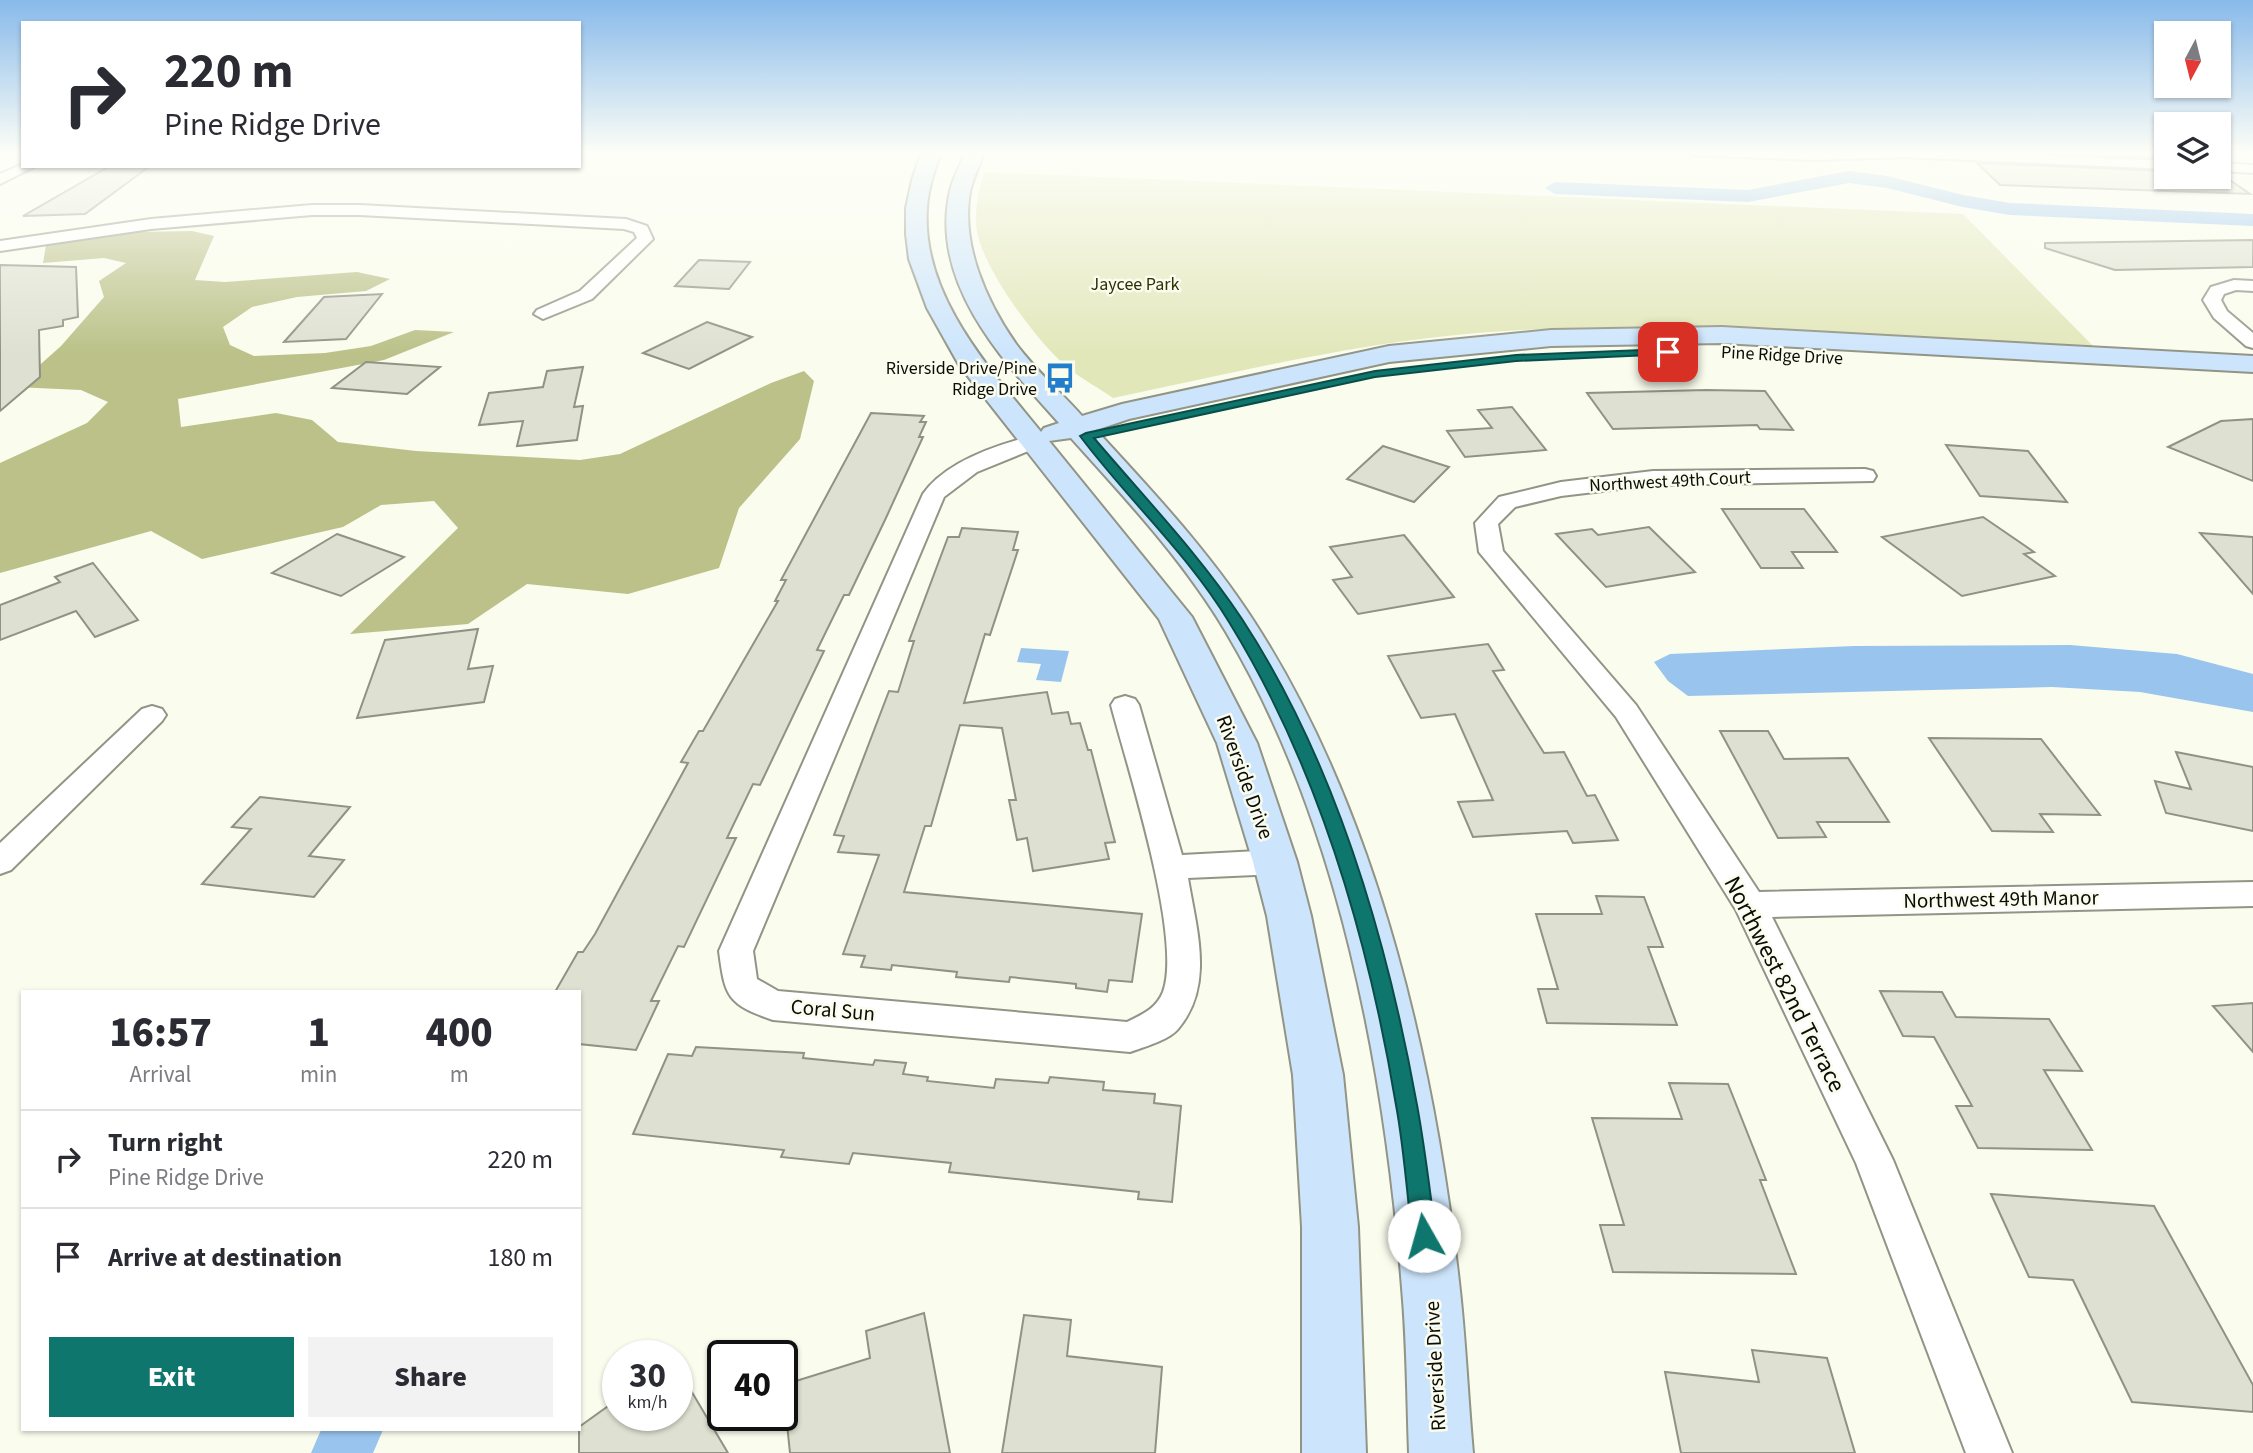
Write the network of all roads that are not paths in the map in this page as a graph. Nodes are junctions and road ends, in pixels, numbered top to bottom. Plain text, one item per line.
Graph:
1 (210, 219) edge
2 (526, 219) edge
3 (916, 219) edge
4 (959, 219) edge
5 (0, 246) edge
6 (2253, 286) edge
7 (543, 314) dead end
8 (2253, 342) edge
9 (2253, 364) edge
10 (2253, 381) edge
11 (1080, 431) junction
12 (1036, 441) junction
13 (1865, 476) dead end
14 (1486, 523) joint
15 (1125, 705) dead end
16 (152, 715) dead end
17 (0, 862) edge
18 (1275, 862) junction
19 (1170, 866) junction
20 (2253, 894) edge
21 (1750, 905) junction
22 (1334, 1453) edge
23 (1441, 1453) edge
24 (1989, 1453) edge

1 - 5 street
2 - 7 street
3 - 12 street, Riverside Drive
4 - 11 street, Riverside Drive
6 - 8 street
9 - 11 street, Pine Ridge Drive
10 - 11 street, Pine Ridge Drive
11 - 12 street, Pine Ridge Drive
11 - 23 street, Riverside Drive
12 - 18 street, Riverside Drive
12 - 19 street, Coral Sun
13 - 14 street, Northwest 49th Court
14 - 21 street, Northwest 82nd Terrace
15 - 19 street, Coral Sun
16 - 17 street
18 - 19 street
18 - 22 street, Riverside Drive
20 - 21 street, Northwest 49th Manor
21 - 24 street, Northwest 82nd Terrace

